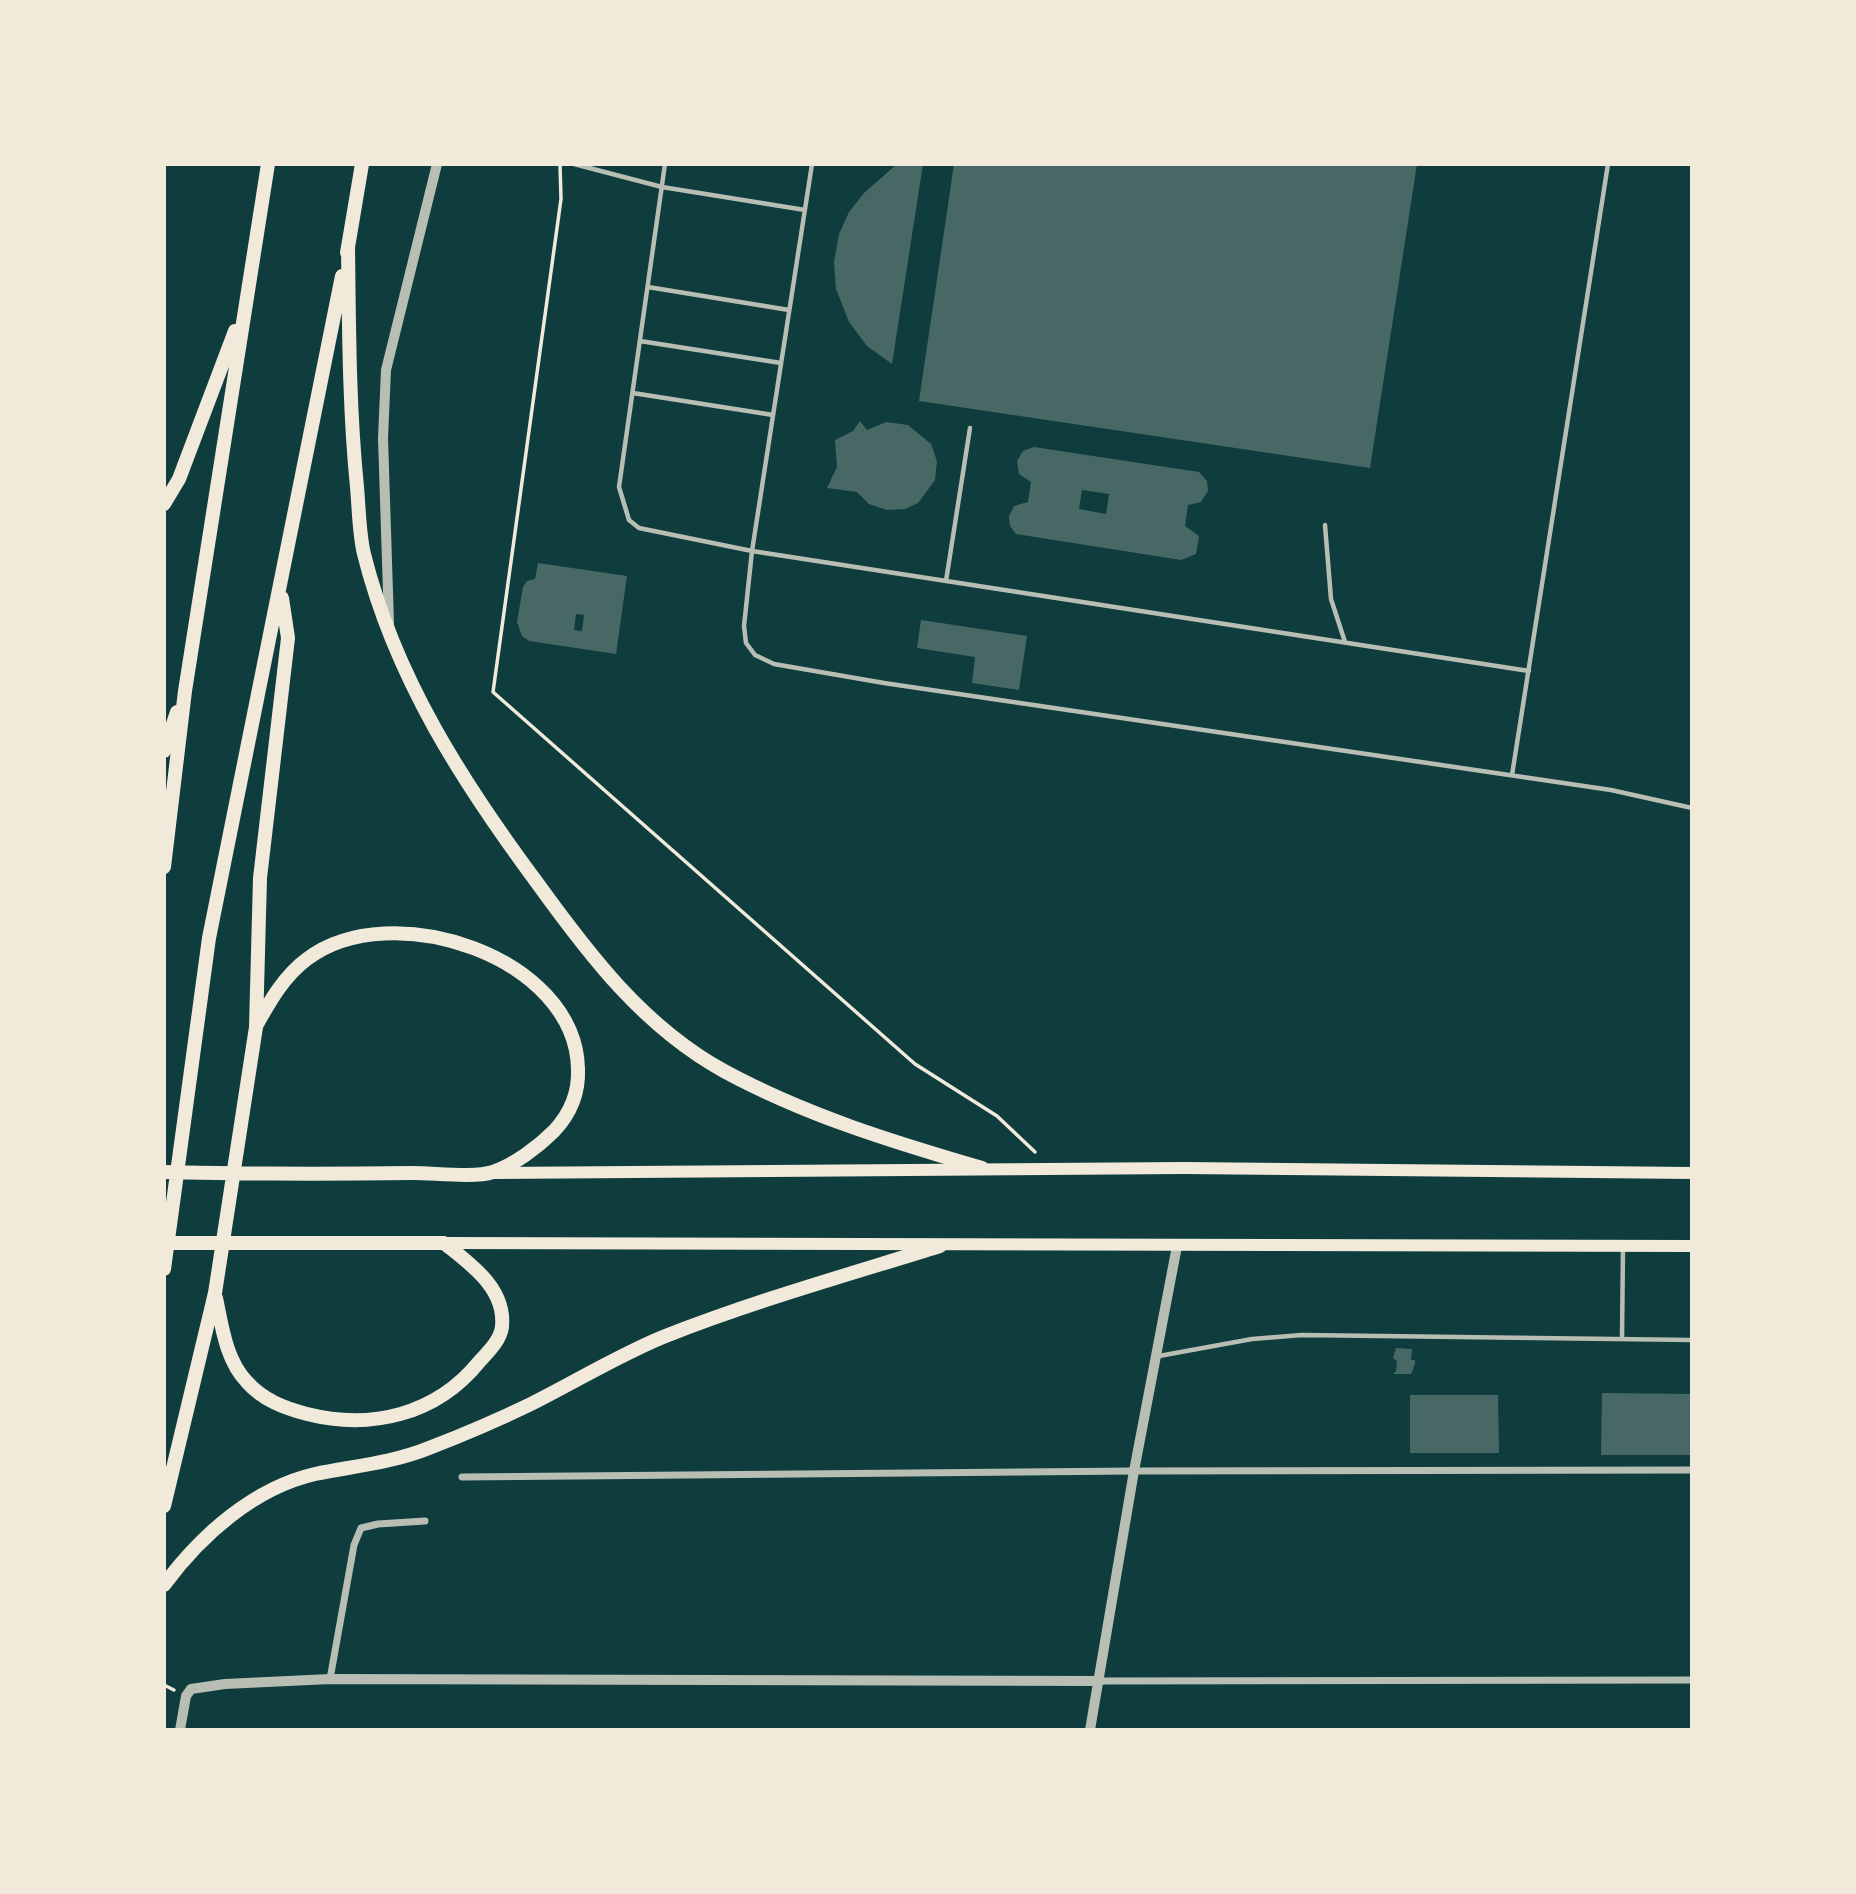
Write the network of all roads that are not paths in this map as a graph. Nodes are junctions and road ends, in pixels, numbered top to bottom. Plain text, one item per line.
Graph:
1 (268, 164) edge
2 (362, 164) edge
3 (438, 164) edge
4 (574, 164) edge
5 (665, 164) edge
6 (811, 164) edge
7 (1608, 164) edge
8 (662, 187) junction
9 (805, 210) junction
10 (348, 246) junction
11 (648, 287) junction
12 (244, 307) junction
13 (789, 310) junction
14 (640, 341) junction
15 (781, 363) junction
16 (633, 393) junction
17 (773, 415) junction
18 (970, 428) dead end
19 (164, 504) edge
20 (1325, 525) dead end
21 (752, 551) junction
22 (946, 581) junction
23 (281, 585) junction
24 (390, 637) junction
25 (1345, 642) junction
26 (1529, 671) junction
27 (185, 691) junction
28 (164, 751) edge
29 (1512, 775) junction
30 (1692, 808) edge
31 (164, 867) edge
32 (256, 1027) junction
33 (982, 1168) junction
34 (164, 1172) edge
35 (491, 1173) junction
36 (1692, 1173) edge
37 (164, 1243) edge
38 (444, 1243) junction
39 (940, 1246) junction
40 (1177, 1246) junction
41 (1623, 1246) junction
42 (1692, 1246) edge
43 (164, 1269) edge
44 (215, 1293) junction
45 (1622, 1338) junction
46 (1692, 1340) edge
47 (1156, 1356) junction
48 (1692, 1470) edge
49 (1134, 1471) junction
50 (462, 1477) dead end
51 (164, 1506) edge
52 (425, 1521) dead end
53 (164, 1585) edge
54 (330, 1679) junction
55 (1100, 1681) junction
56 (1692, 1681) edge
57 (180, 1730) edge
58 (1090, 1730) edge

1 - 12 highway
2 - 10 highway
3 - 24 street
4 - 8 lane
5 - 8 lane
6 - 9 lane
7 - 26 lane
8 - 9 lane
8 - 11 lane
9 - 13 lane
10 - 23 highway
10 - 24 highway
11 - 13 lane
11 - 14 lane
12 - 19 highway
12 - 27 highway
13 - 15 lane
14 - 15 lane
14 - 16 lane
15 - 17 lane
16 - 17 lane
16 - 21 lane
17 - 21 lane
18 - 22 lane
20 - 25 lane
21 - 22 lane
21 - 29 lane
22 - 25 lane
23 - 32 highway
23 - 43 highway
24 - 33 highway
25 - 26 lane
26 - 29 lane
27 - 28 highway
27 - 31 highway
29 - 30 lane
32 - 35 highway
32 - 44 highway
33 - 35 main road
33 - 36 main road
34 - 35 highway
37 - 38 highway
38 - 39 main road
38 - 44 highway
39 - 40 main road
39 - 53 highway
40 - 41 main road
40 - 47 street
41 - 42 main road
41 - 45 lane
44 - 51 highway
45 - 46 lane
45 - 47 lane
47 - 49 street
48 - 49 street
49 - 50 street
49 - 55 street
52 - 54 street
54 - 55 street
54 - 57 street
55 - 56 street
55 - 58 street

